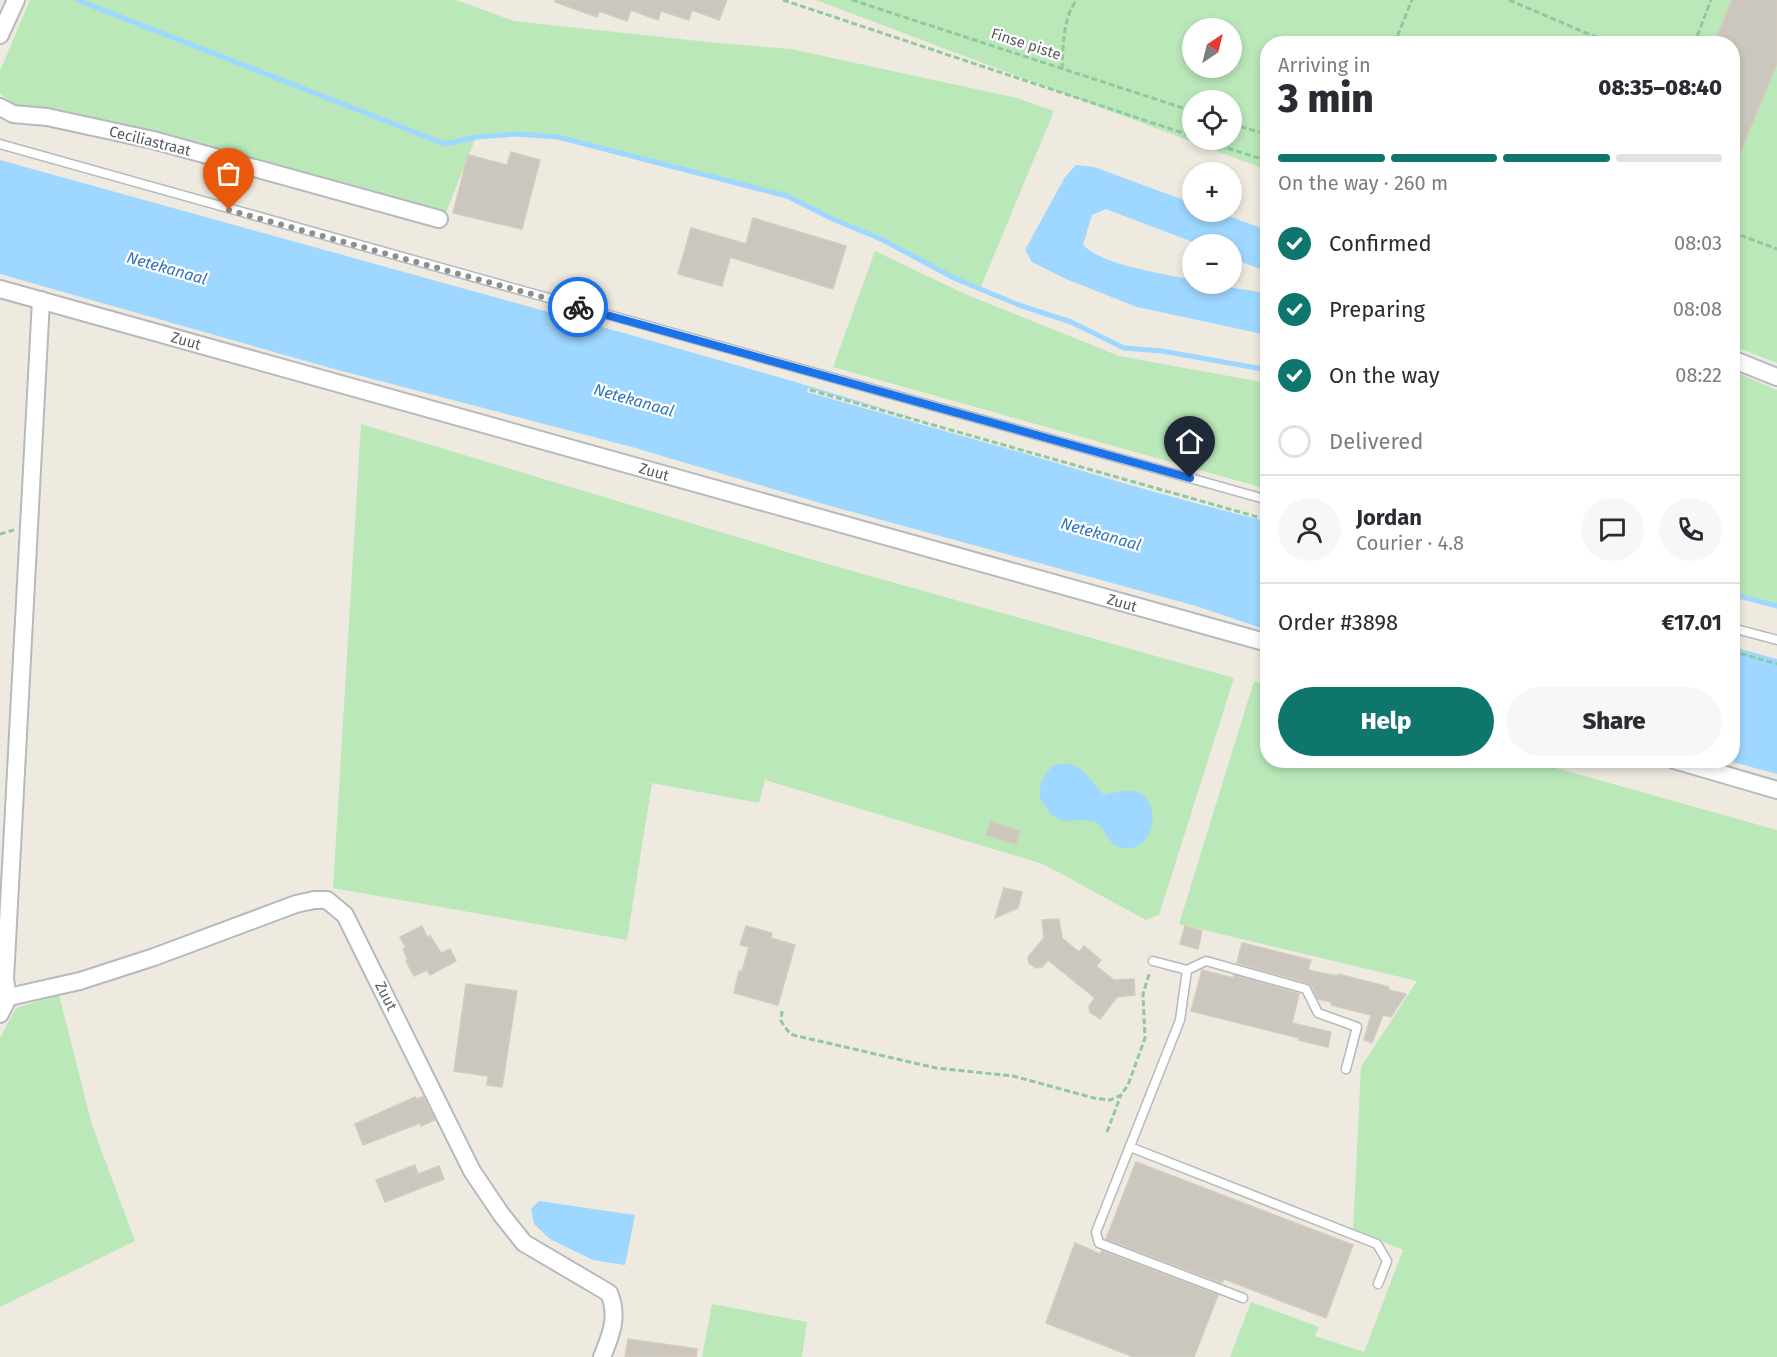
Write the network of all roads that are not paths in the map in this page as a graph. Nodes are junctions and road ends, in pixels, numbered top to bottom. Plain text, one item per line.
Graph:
1 (16, 0) edge
2 (0, 34) edge
3 (0, 107) edge
4 (0, 144) edge
5 (439, 219) dead end
6 (0, 289) edge
7 (41, 300) junction
8 (1740, 362) edge
9 (1777, 377) edge
10 (1260, 499) edge
11 (1740, 630) edge
12 (1777, 640) edge
13 (1260, 641) edge
14 (1701, 768) edge
15 (1777, 790) edge
16 (1153, 961) road end
17 (1187, 970) junction
18 (4, 998) edge
19 (0, 1014) edge
20 (1346, 1069) dead end
21 (1130, 1147) junction
22 (1378, 1284) dead end
23 (1243, 1299) dead end
24 (602, 1357) edge

1 - 2 street
3 - 5 street, Ceciliastraat
4 - 10 lane
6 - 7 street, Zuut
7 - 13 street, Zuut
7 - 18 street
8 - 9 street
11 - 12 lane
14 - 15 street
16 - 17 lane
17 - 20 lane
17 - 21 lane
18 - 19 street
18 - 24 street, Zuut
21 - 22 lane
21 - 23 lane

